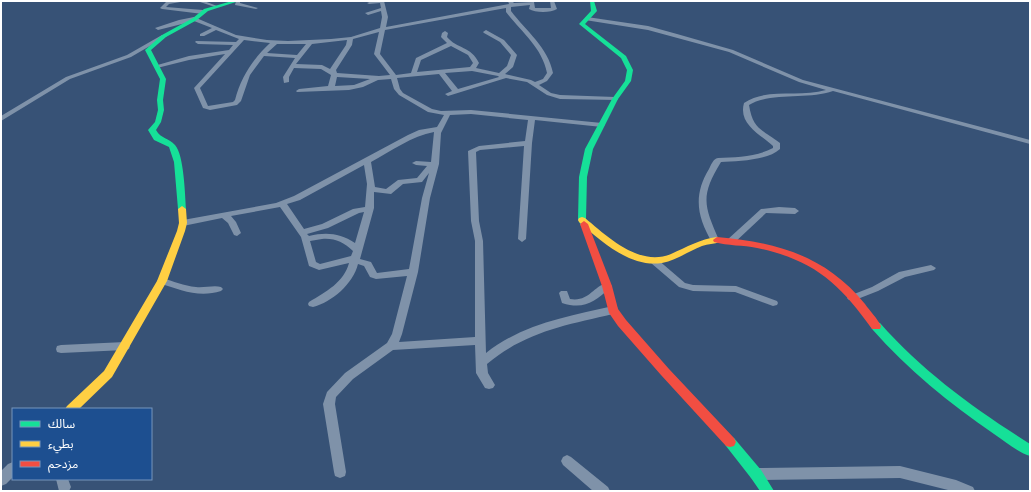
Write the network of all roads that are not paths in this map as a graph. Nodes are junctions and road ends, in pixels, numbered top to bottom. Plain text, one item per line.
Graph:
1 (184, 1) edge
2 (199, 1) edge
3 (238, 1) edge
4 (381, 1) edge
5 (552, 1) edge
6 (592, 1) edge
7 (531, 2) edge
8 (369, 3) dead end
9 (511, 4) edge
10 (215, 6) junction
11 (256, 8) dead end
12 (384, 9) junction
13 (203, 12) junction
14 (368, 13) dead end
15 (195, 19) junction
16 (587, 19) junction
17 (158, 28) dead end
18 (214, 29) junction
19 (382, 29) junction
20 (486, 32) dead end
21 (446, 33) dead end
22 (202, 35) dead end
23 (164, 36) junction
24 (243, 38) junction
25 (350, 38) junction
26 (198, 42) dead end
27 (275, 42) junction
28 (310, 42) junction
29 (452, 43) junction
30 (237, 44) junction
31 (232, 51) junction
32 (262, 54) junction
33 (298, 57) junction
34 (157, 66) junction
35 (292, 66) junction
36 (472, 69) junction
37 (441, 72) junction
38 (333, 74) junction
39 (414, 74) junction
40 (393, 75) junction
41 (500, 75) junction
42 (507, 76) junction
43 (378, 78) junction
44 (286, 82) dead end
45 (535, 84) junction
46 (331, 88) junction
47 (831, 90) junction
48 (456, 91) junction
49 (299, 92) dead end
50 (448, 94) dead end
51 (615, 99) junction
52 (448, 113) junction
53 (532, 118) junction
54 (1, 119) edge
55 (602, 125) junction
56 (439, 129) junction
57 (1030, 142) edge
58 (528, 143) junction
59 (367, 161) junction
60 (416, 163) dead end
61 (435, 164) junction
62 (370, 188) junction
63 (282, 203) junction
64 (370, 208) junction
65 (795, 211) dead end
66 (224, 215) junction
67 (582, 219) junction
68 (183, 223) junction
69 (238, 233) dead end
70 (304, 236) junction
71 (522, 239) dead end
72 (715, 240) junction
73 (730, 242) junction
74 (356, 256) junction
75 (654, 261) junction
76 (931, 268) dead end
77 (413, 272) junction
78 (162, 281) junction
79 (607, 286) junction
80 (218, 289) dead end
81 (564, 293) dead end
82 (852, 298) junction
83 (773, 303) dead end
84 (313, 304) dead end
85 (613, 310) junction
86 (480, 341) junction
87 (125, 346) junction
88 (391, 346) junction
89 (61, 349) dead end
90 (481, 362) junction
91 (489, 385) dead end
92 (72, 408) edge
93 (1030, 451) edge
94 (567, 461) dead end
95 (340, 472) dead end
96 (756, 474) junction
97 (603, 491) edge
98 (767, 491) edge
99 (968, 491) edge

1 - 13 street
2 - 10 street
3 - 10 street
3 - 11 street
4 - 8 street
4 - 12 street
5 - 7 street
6 - 16 street
7 - 9 street
9 - 19 street
9 - 45 street
10 - 13 street
12 - 14 street
12 - 19 street
13 - 15 street
15 - 17 street
15 - 18 street
15 - 23 street
16 - 47 street
16 - 51 street
18 - 22 street
18 - 24 street
19 - 25 street
19 - 40 street
20 - 41 street
21 - 29 street
23 - 34 street
23 - 54 street
24 - 27 street
24 - 30 street
25 - 28 street
25 - 38 street
26 - 30 street
27 - 28 street
27 - 32 street
28 - 33 street
29 - 36 street
29 - 39 street
30 - 31 street
31 - 32 street
31 - 34 street
32 - 33 street
33 - 35 street
34 - 68 street
35 - 38 street
35 - 44 street
36 - 37 street
36 - 41 street
37 - 39 street
37 - 48 street
38 - 43 street
38 - 46 street
39 - 40 street
40 - 43 street
40 - 52 street
41 - 42 street
42 - 45 street
42 - 48 street
43 - 46 street
45 - 51 street
46 - 49 street
47 - 57 street
47 - 72 street
48 - 50 street
51 - 55 street
52 - 53 street
52 - 56 street
53 - 55 street
53 - 58 street
55 - 67 street
56 - 59 street
56 - 61 street
58 - 71 street
58 - 86 street
59 - 62 street
59 - 63 street
60 - 61 street
61 - 62 street
61 - 77 street
62 - 64 street
63 - 66 street
63 - 70 street
64 - 70 street
64 - 74 street
65 - 73 street
66 - 68 street
66 - 69 street
67 - 75 street
67 - 79 street
68 - 78 street
70 - 74 street
70 - 74 street
72 - 73 street
72 - 75 street
73 - 82 street
74 - 77 street
74 - 84 street
75 - 83 street
76 - 82 street
77 - 88 street
78 - 80 street
78 - 87 street
79 - 81 street
79 - 85 street
82 - 93 street
85 - 90 street
85 - 96 street
86 - 88 street
86 - 90 street
87 - 89 street
87 - 92 street
88 - 95 street
90 - 91 street
94 - 97 street
96 - 98 street
96 - 99 street

